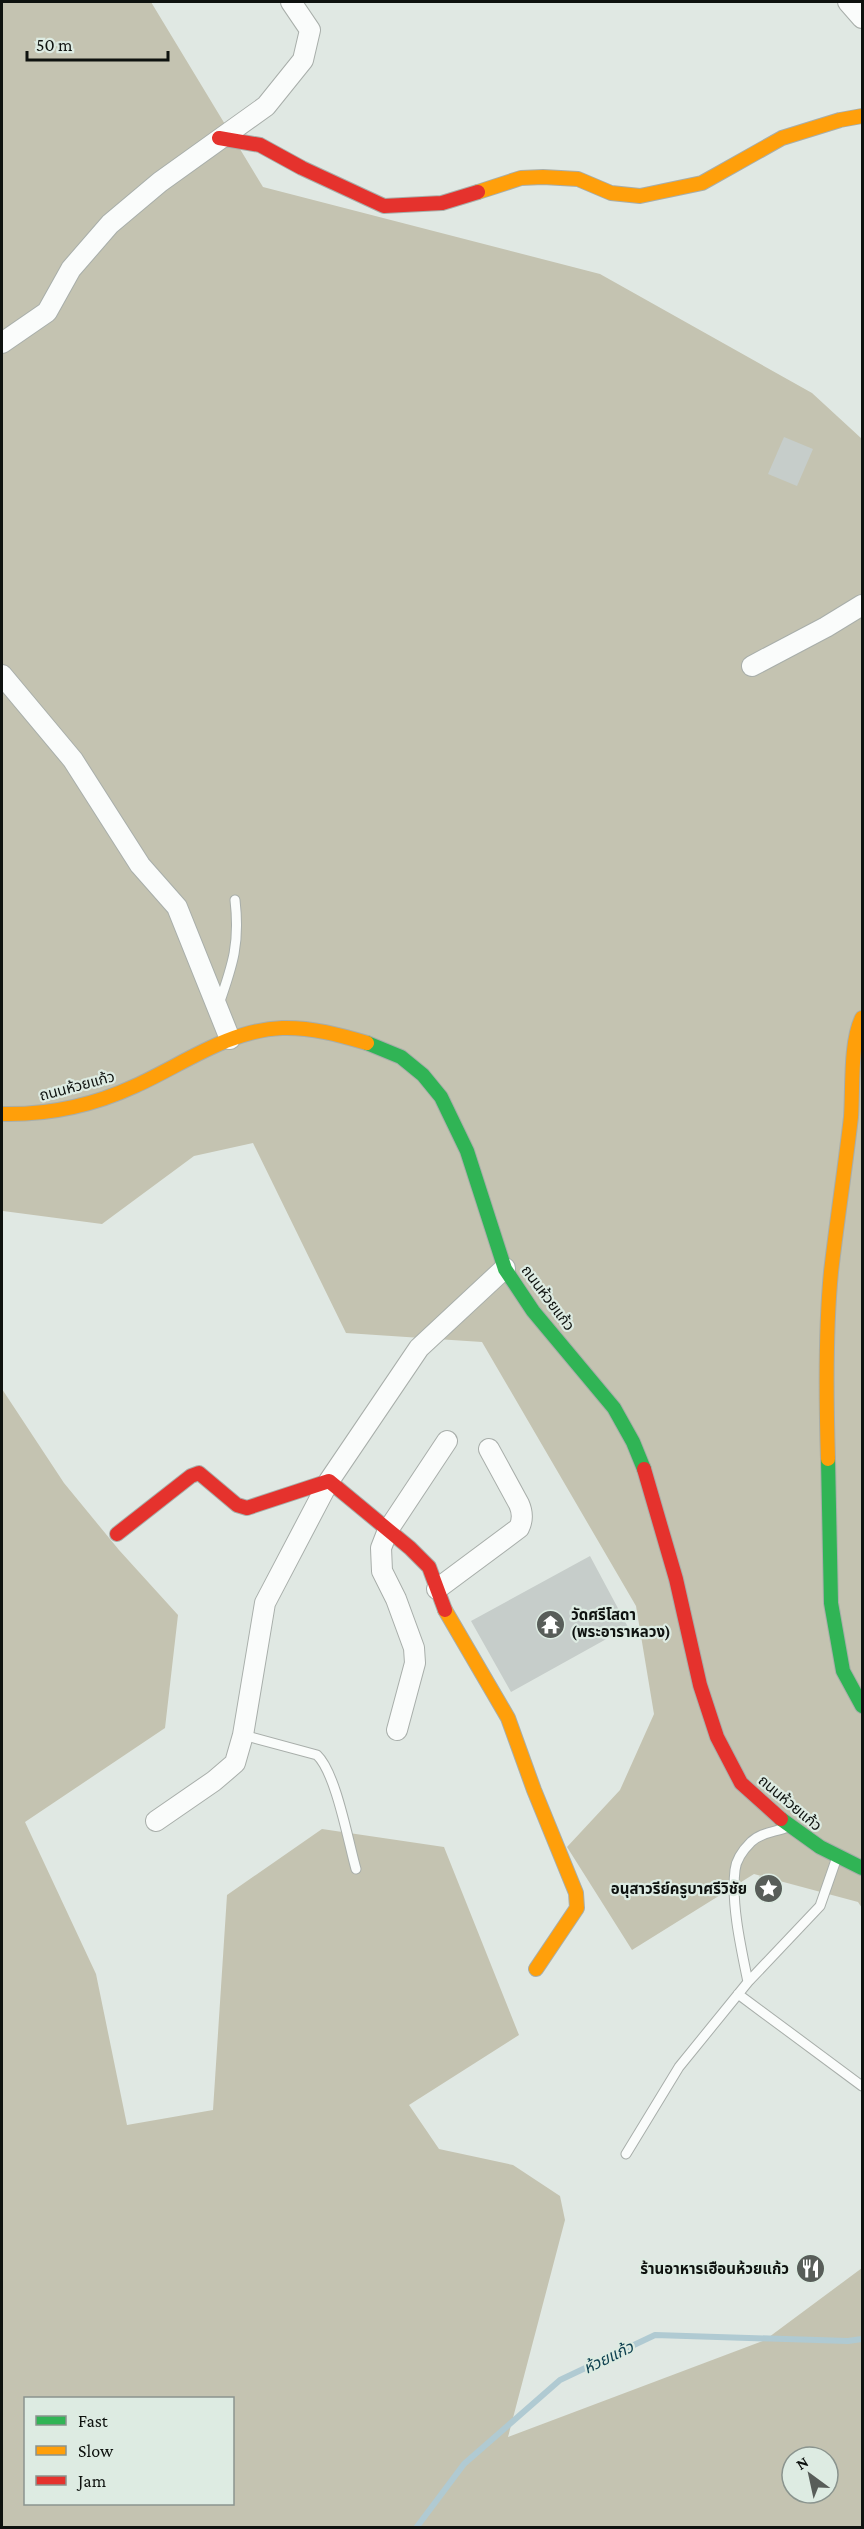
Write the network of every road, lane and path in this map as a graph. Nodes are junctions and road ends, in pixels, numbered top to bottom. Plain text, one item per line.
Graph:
1 (291, 2) edge
2 (848, 2) edge
3 (862, 18) edge
4 (862, 116) edge
5 (219, 138) junction
6 (2, 344) edge
7 (862, 605) edge
8 (752, 666) dead end
9 (2, 675) edge
10 (235, 900) dead end
11 (218, 1007) junction
12 (862, 1018) edge
13 (231, 1039) junction
14 (2, 1114) edge
15 (505, 1268) junction
16 (447, 1441) dead end
17 (489, 1449) dead end
18 (329, 1481) junction
19 (388, 1530) junction
20 (117, 1534) dead end
21 (437, 1589) junction
22 (862, 1706) edge
23 (397, 1730) dead end
24 (243, 1735) junction
25 (156, 1821) dead end
26 (788, 1827) junction
27 (837, 1858) junction
28 (862, 1868) edge
29 (356, 1869) dead end
30 (536, 1970) dead end
31 (748, 1982) junction
32 (738, 1994) junction
33 (862, 2086) edge
34 (626, 2154) dead end

1 - 5 street
2 - 3 street
4 - 5 street
5 - 6 street
7 - 8 street
9 - 11 street
10 - 11 lane
11 - 13 street
12 - 22 street
13 - 14 street, ถนนห้วยแก้ว
13 - 15 street, ถนนห้วยแก้ว
15 - 18 street
15 - 26 street, ถนนห้วยแก้ว
16 - 19 street
17 - 21 street
18 - 19 street
18 - 20 street
18 - 24 street
19 - 21 street
19 - 23 street
21 - 30 street
24 - 25 street
24 - 29 lane
26 - 27 street, ถนนห้วยแก้ว
26 - 31 lane
27 - 28 street, ถนนห้วยแก้ว
27 - 31 lane
31 - 32 lane
32 - 33 lane
32 - 34 lane

